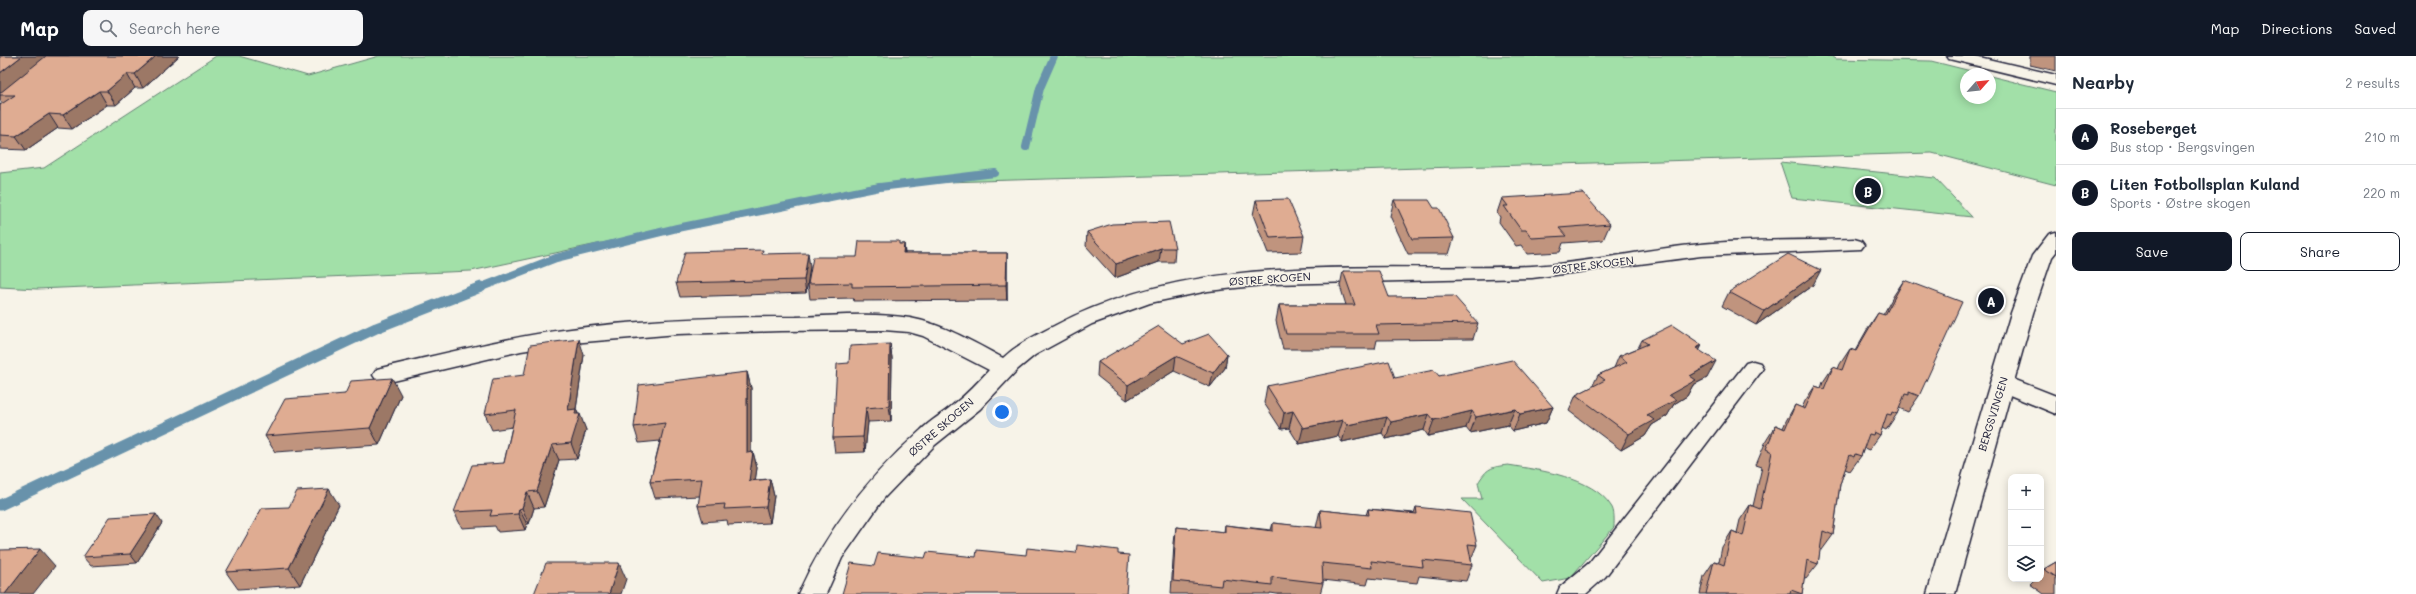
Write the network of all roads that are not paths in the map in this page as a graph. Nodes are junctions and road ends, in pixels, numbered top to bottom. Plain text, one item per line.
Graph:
1 (60, 56) edge
2 (1955, 56) edge
3 (2056, 80) edge
4 (0, 104) edge
5 (2056, 238) edge
6 (1854, 245) dead end
7 (1004, 368) junction
8 (1753, 368) dead end
9 (386, 374) dead end
10 (2003, 383) junction
11 (2056, 406) edge
12 (812, 594) edge
13 (1569, 594) edge
14 (1941, 594) edge

1 - 4 street
2 - 3 street
5 - 10 street, BERGSVINGEN
6 - 7 street, ØSTRE SKOGEN
7 - 9 street
7 - 12 street, ØSTRE SKOGEN
8 - 13 lane
10 - 11 street
10 - 14 street, BERGSVINGEN

